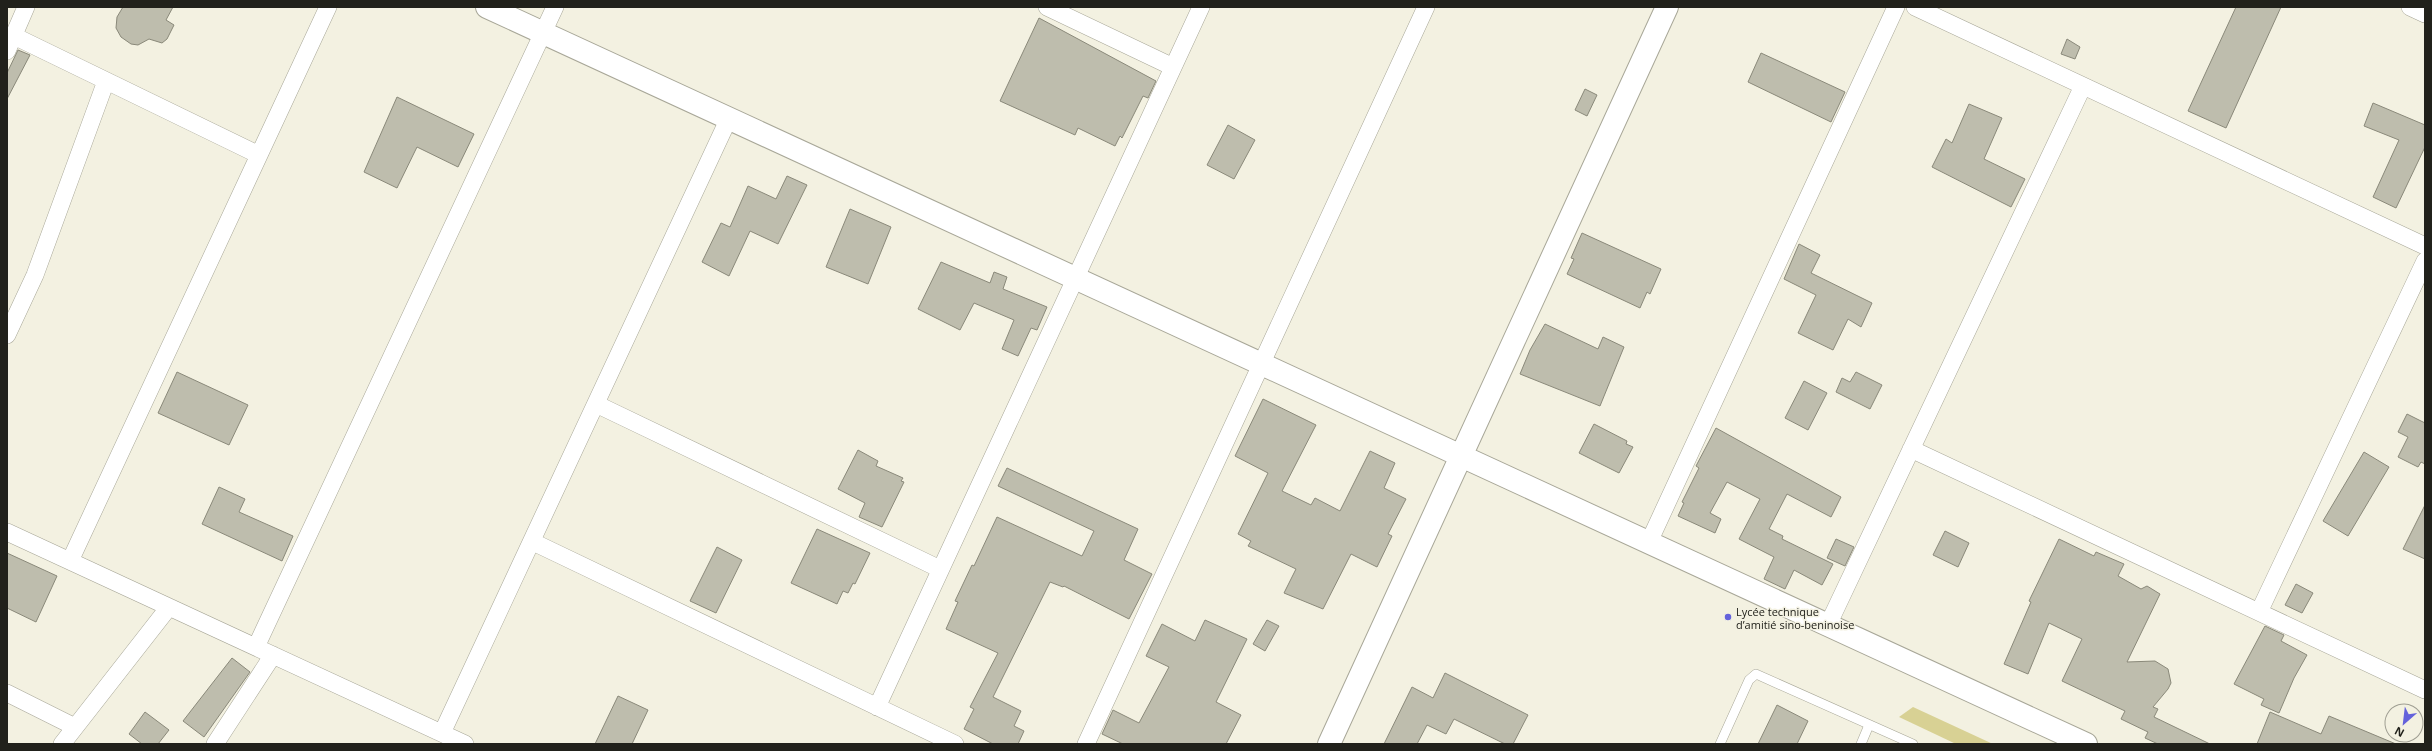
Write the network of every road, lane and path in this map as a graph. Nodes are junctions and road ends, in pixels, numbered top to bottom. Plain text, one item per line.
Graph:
1 (26, 7) edge
2 (328, 7) edge
3 (487, 7) edge
4 (555, 7) edge
5 (1047, 7) edge
6 (1201, 7) edge
7 (1426, 7) edge
8 (1667, 7) edge
9 (1896, 7) edge
10 (1915, 7) edge
11 (2410, 7) edge
12 (2425, 14) edge
13 (543, 33) junction
14 (10, 44) edge
15 (1173, 67) junction
16 (106, 81) junction
17 (2083, 86) junction
18 (729, 118) junction
19 (259, 155) junction
20 (2425, 246) edge
21 (2425, 261) edge
22 (1075, 278) junction
23 (7, 335) edge
24 (1261, 364) junction
25 (596, 404) junction
26 (1911, 449) junction
27 (1461, 456) junction
28 (7, 532) edge
29 (532, 542) junction
30 (1649, 542) junction
31 (70, 561) junction
32 (940, 569) junction
33 (169, 607) junction
34 (2259, 612) junction
35 (1828, 625) junction
36 (256, 647) junction
37 (273, 656) junction
38 (2425, 690) edge
39 (7, 693) edge
40 (876, 707) junction
41 (1869, 725) junction
42 (75, 727) junction
43 (442, 733) junction
44 (62, 744) edge
45 (215, 744) edge
46 (465, 744) edge
47 (955, 744) edge
48 (1086, 744) edge
49 (1329, 744) edge
50 (1720, 744) edge
51 (1861, 744) edge
52 (1913, 744) edge
53 (2086, 744) edge

1 - 14 street
2 - 19 street
3 - 13 street
4 - 13 street
5 - 15 street
6 - 15 street
7 - 24 street
8 - 27 street
9 - 30 street
10 - 17 street
11 - 12 street
13 - 18 street
13 - 36 street
14 - 16 street
15 - 22 street
16 - 19 street
16 - 23 street
17 - 20 street
17 - 26 street
18 - 22 street
18 - 25 street
19 - 31 street
21 - 34 street
22 - 24 street
22 - 32 street
24 - 27 street
24 - 48 street
25 - 29 street
25 - 32 street
26 - 34 street
26 - 35 street
27 - 30 street
27 - 49 street
28 - 31 street
29 - 40 street
29 - 43 street
30 - 35 street
31 - 33 street
32 - 40 street
33 - 36 street
33 - 42 street
34 - 38 street
35 - 53 street
36 - 37 street
37 - 43 street
37 - 45 street
39 - 42 street
40 - 47 street
41 - 50 lane
41 - 51 lane
41 - 52 lane
42 - 44 street
43 - 46 street

